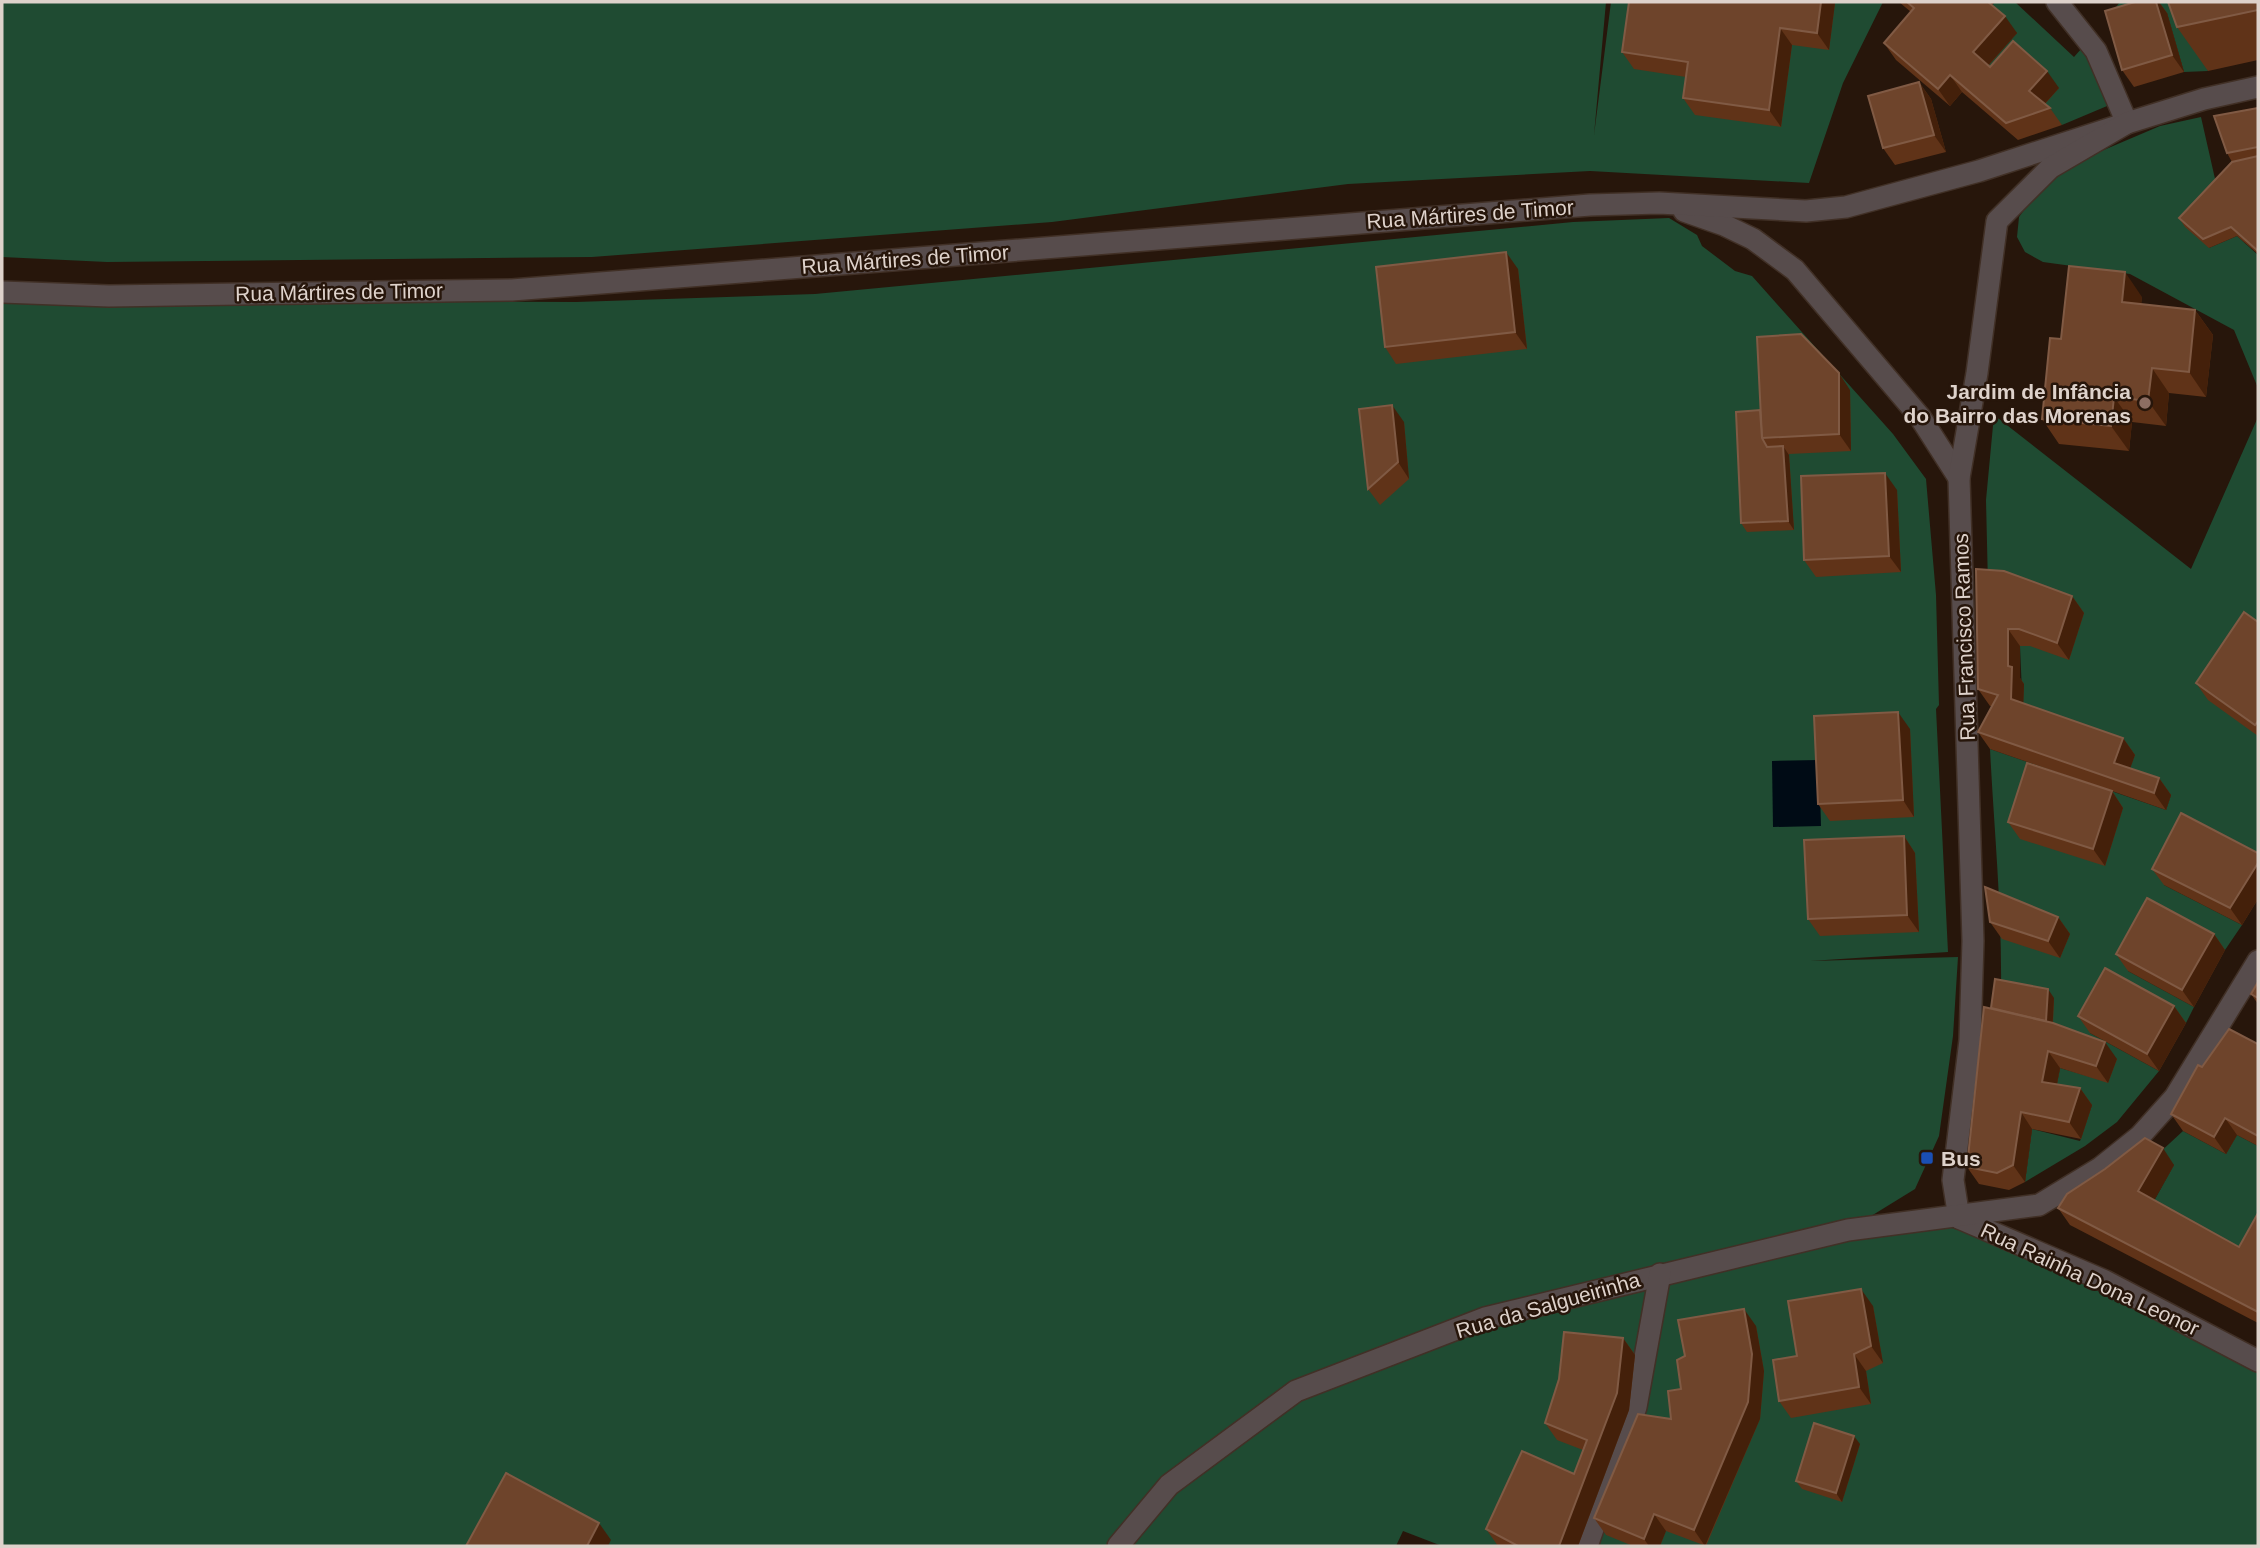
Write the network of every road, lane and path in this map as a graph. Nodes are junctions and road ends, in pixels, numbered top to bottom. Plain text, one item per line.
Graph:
1 (2057, 2) edge
2 (2258, 87) edge
3 (2127, 123) junction
4 (1659, 202) junction
5 (1806, 211) joint
6 (2, 292) edge
7 (1959, 478) junction
8 (2258, 961) edge
9 (1959, 1218) junction
10 (1660, 1274) junction
11 (2258, 1361) edge
12 (1118, 1546) edge
13 (1587, 1546) edge

1 - 3 street
2 - 3 street, Rua Francisco Ramos
3 - 5 street, Rua Francisco Ramos
3 - 7 street, Rua Francisco Ramos
4 - 5 street, Rua Mártires de Timor
4 - 6 street, Rua Mártires de Timor
4 - 7 street
7 - 9 street, Rua Francisco Ramos
8 - 9 street, Rua da Salgueirinha
9 - 10 street, Rua da Salgueirinha
9 - 11 street, Rua Rainha Dona Leonor
10 - 12 street, Rua da Salgueirinha
10 - 13 street

